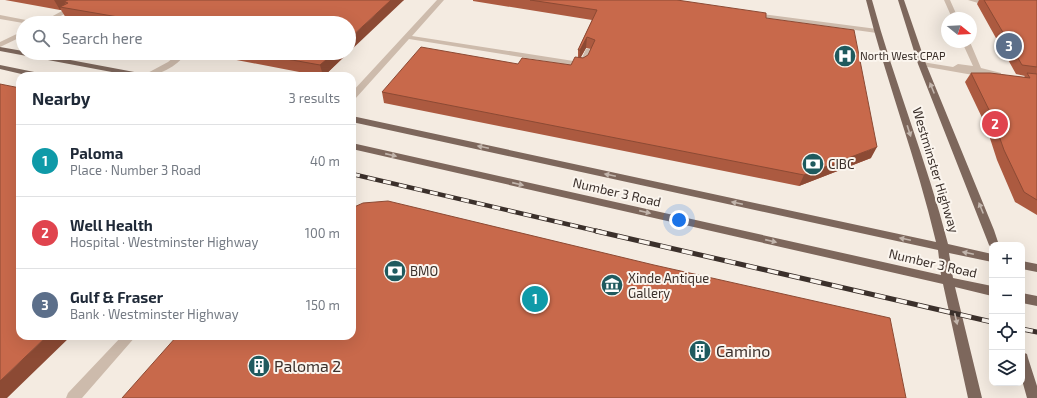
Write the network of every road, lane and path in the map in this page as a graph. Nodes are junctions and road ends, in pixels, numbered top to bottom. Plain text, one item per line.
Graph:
1 (87, 0) edge
2 (441, 0) edge
3 (868, 0) edge
4 (901, 0) edge
5 (947, 0) edge
6 (971, 0) edge
7 (978, 1) dead end
8 (952, 12) edge
9 (744, 13) edge
10 (56, 16) edge
11 (0, 17) edge
12 (16, 20) edge
13 (877, 31) junction
14 (16, 37) edge
15 (408, 37) junction
16 (0, 45) edge
17 (969, 48) edge
18 (0, 49) edge
19 (589, 51) edge
20 (16, 52) edge
21 (59, 60) edge
22 (177, 60) edge
23 (922, 64) junction
24 (0, 67) edge
25 (955, 69) junction
26 (978, 69) junction
27 (23, 72) edge
28 (124, 72) edge
29 (156, 72) edge
30 (356, 93) edge
31 (356, 120) edge
32 (356, 147) edge
33 (993, 242) edge
34 (943, 248) junction
35 (989, 257) edge
36 (1025, 265) edge
37 (1037, 268) edge
38 (948, 281) junction
39 (989, 290) edge
40 (1025, 299) edge
41 (1037, 301) edge
42 (126, 340) edge
43 (1025, 368) edge
44 (73, 398) edge
45 (975, 398) edge
46 (1034, 398) edge

1 - 10 street
2 - 15 street
3 - 13 main road, Westminster Highway
4 - 23 main road, Westminster Highway
5 - 8 street
6 - 7 street
9 - 13 street
11 - 12 street
13 -> 34 main road, Westminster Highway
14 - 16 street
15 - 19 street
15 - 30 street
17 - 26 street
18 - 20 main road
21 - 28 main road
22 - 29 street
23 - 25 street
33 -> 23 main road, Westminster Highway
24 - 27 main road
25 - 26 street
25 - 26 street
34 -> 31 main road, Number 3 Road
32 -> 38 main road, Number 3 Road
35 -> 34 main road, Number 3 Road
34 - 38 main road, Westminster Highway
36 - 37 main road
38 - 39 main road, Number 3 Road
38 -> 45 main road, Westminster Highway
40 - 41 main road
42 - 44 street
43 - 46 main road

